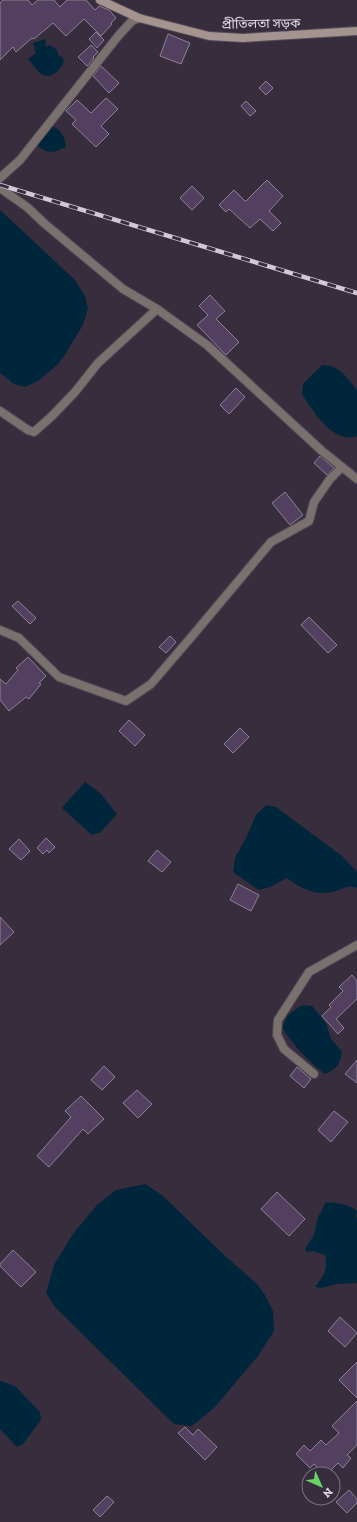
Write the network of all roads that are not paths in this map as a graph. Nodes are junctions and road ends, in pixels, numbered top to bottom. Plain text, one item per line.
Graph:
1 (100, 0) edge
2 (139, 18) junction
3 (357, 31) edge
4 (0, 178) edge
5 (0, 188) edge
6 (157, 309) junction
7 (0, 411) edge
8 (342, 467) junction
9 (357, 479) edge
10 (0, 630) edge
11 (357, 945) edge
12 (314, 1074) dead end

1 - 2 main road, প্রীতিলতা সড়ক
2 - 3 main road, প্রীতিলতা সড়ক
2 - 4 street
5 - 6 street
6 - 7 street
6 - 8 street
8 - 9 street
8 - 10 street
11 - 12 street

